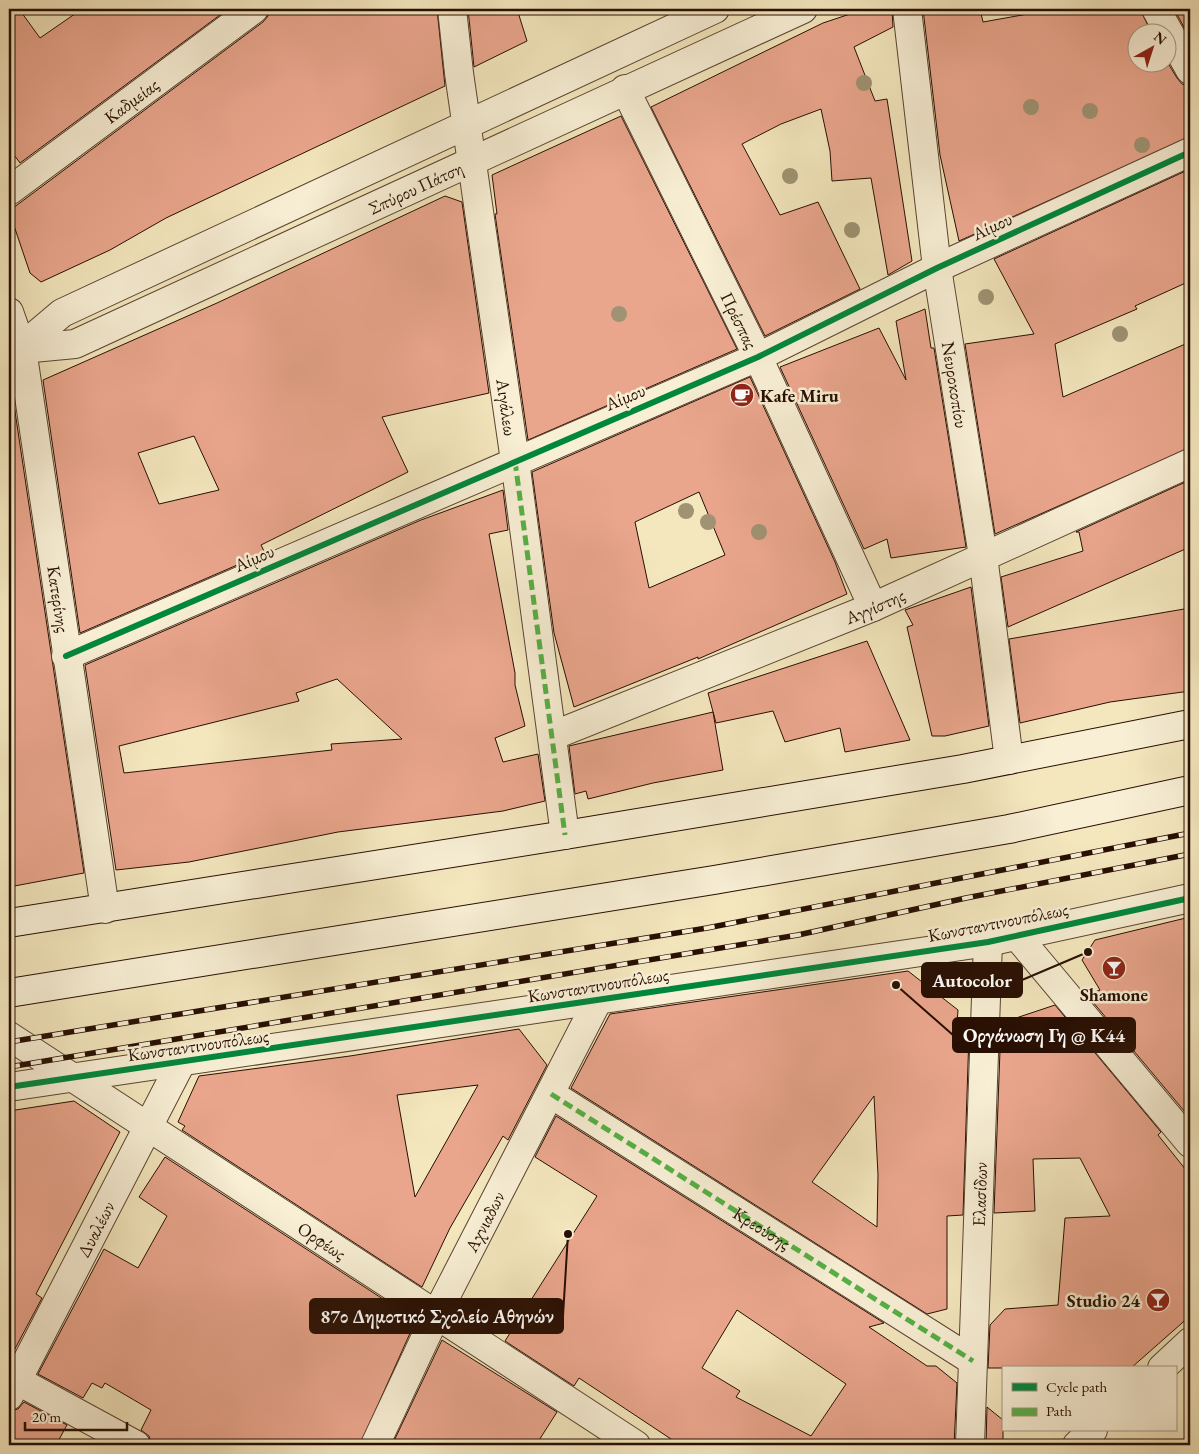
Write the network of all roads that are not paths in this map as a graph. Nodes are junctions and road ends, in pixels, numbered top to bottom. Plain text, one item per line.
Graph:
1 (254, 9) edge
2 (452, 9) edge
3 (715, 9) edge
4 (803, 9) edge
5 (907, 9) edge
6 (1156, 9) edge
7 (1190, 70) edge
8 (625, 89) junction
9 (467, 124) junction
10 (1190, 152) edge
11 (471, 160) junction
12 (9, 191) edge
13 (937, 268) junction
14 (9, 312) edge
15 (15, 352) edge
16 (758, 357) junction
17 (515, 461) junction
18 (1190, 463) edge
19 (983, 556) junction
20 (873, 606) junction
21 (66, 656) junction
22 (1190, 724) edge
23 (552, 736) junction
24 (1009, 760) junction
25 (1190, 790) edge
26 (565, 836) junction
27 (1190, 898) edge
28 (105, 909) junction
29 (9, 923) edge
30 (1017, 936) junction
31 (988, 942) junction
32 (9, 993) edge
33 (598, 1000) junction
34 (9, 1036) edge
35 (181, 1063) junction
36 (71, 1077) junction
37 (9, 1088) edge
38 (551, 1094) junction
39 (147, 1128) junction
40 (1190, 1143) edge
41 (436, 1315) junction
42 (1190, 1342) edge
43 (973, 1361) junction
44 (1164, 1366) edge
45 (11, 1384) edge
46 (1091, 1432) edge
47 (136, 1445) edge
48 (375, 1445) edge
49 (636, 1445) edge
50 (970, 1445) edge
51 (1077, 1445) edge

1 - 12 street, Καδμείας
2 - 9 street, Αιγάλεω
3 - 9 street, Σπύρου Πάτση
4 - 8 street, Σπύρου Πάτση
5 - 13 street, Νευροκοπίου
6 - 7 street
8 - 11 street, Σπύρου Πάτση
8 - 16 street, Πρέσπας
9 - 11 street, Αιγάλεω
9 - 15 street, Σπύρου Πάτση
10 - 13 street, Αίμου
11 - 15 street, Σπύρου Πάτση
11 - 17 street, Αιγάλεω
13 - 16 street, Αίμου
13 - 19 street, Νευροκοπίου
14 - 15 street, Κατερίνης
15 - 21 street, Κατερίνης
16 - 17 street, Αίμου
16 - 20 street, Πρέσπας
17 - 21 street, Αίμου
17 - 23 street, Αιγάλεω
18 - 19 street, Αγγίστης
19 - 20 street, Αγγίστης
19 - 24 street, Νευροκοπίου
20 - 23 street, Αγγίστης
21 - 28 street, Κατερίνης
22 - 24 street
23 - 26 street, Αιγάλεω
24 - 26 street
25 - 32 street
26 - 28 street
27 - 30 street, Κωνσταντινουπόλεως
28 - 29 street
30 - 31 street, Κωνσταντινουπόλεως
30 - 40 street
31 - 33 street, Κωνσταντινουπόλεως
31 - 43 street, Ελασίδων
33 - 35 street, Κωνσταντινουπόλεως
33 - 38 street, Αχνιαδων
34 - 36 street, Ορφέως
35 - 36 street, Κωνσταντινουπόλεως
35 - 39 street, Δυαλέων
36 - 37 street, Κωνσταντινουπόλεως
36 - 39 street, Ορφέως
38 - 41 street, Αχνιαδων
38 - 43 street, Κρεούσης
39 - 41 street, Ορφέως
39 - 45 street, Δυαλέων
41 - 48 street, Αχνιαδων
41 - 49 street, Ορφέως
42 - 44 street
43 - 50 street, Ελασίδων
45 - 47 street
46 - 51 street

